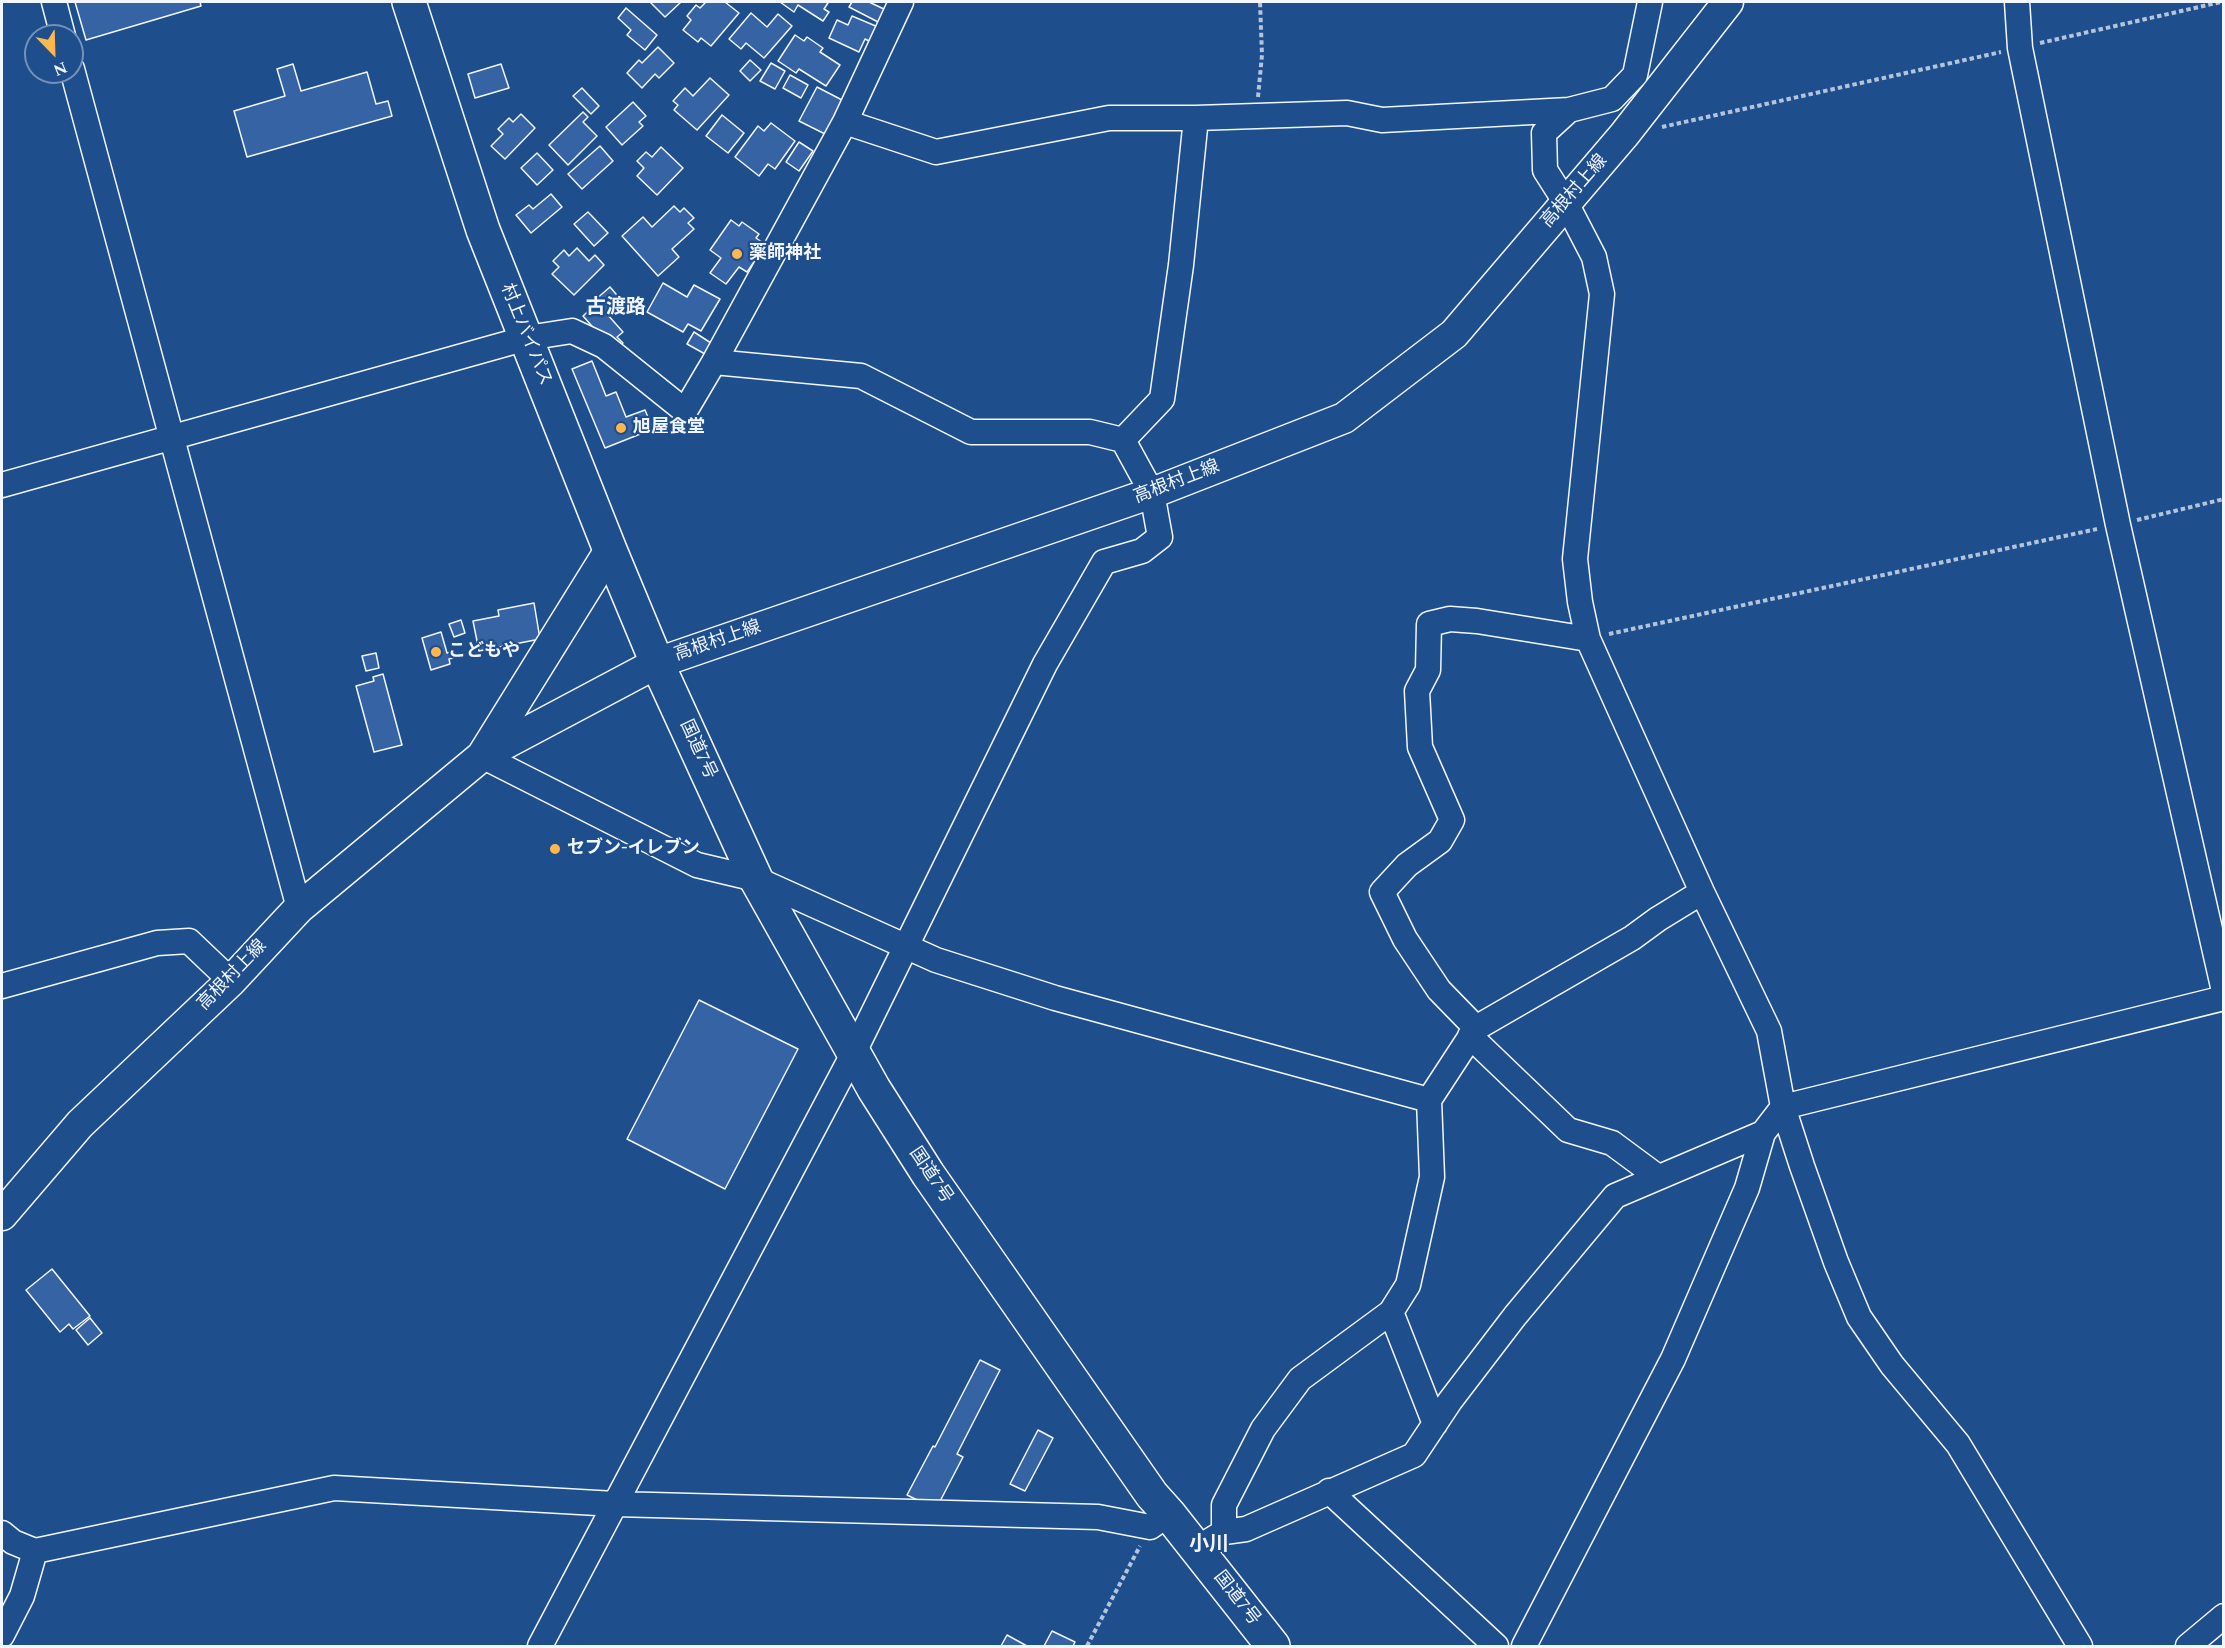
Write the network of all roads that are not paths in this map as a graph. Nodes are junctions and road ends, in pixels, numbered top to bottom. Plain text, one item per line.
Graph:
1 (54, 2) edge
2 (409, 2) edge
3 (902, 2) edge
4 (1650, 2) edge
5 (1728, 2) edge
6 (2017, 2) edge
7 (60, 24) edge
8 (76, 84) edge
9 (1569, 110) junction
10 (1196, 118) junction
11 (845, 122) junction
12 (1566, 203) junction
13 (527, 338) junction
14 (714, 362) junction
15 (171, 438) junction
16 (1123, 440) junction
17 (2, 485) edge
18 (1152, 493) junction
19 (610, 550) junction
20 (1588, 639) junction
21 (657, 663) junction
22 (482, 756) junction
23 (756, 879) junction
24 (1702, 892) junction
25 (298, 908) junction
26 (905, 947) junction
27 (231, 981) junction
28 (2, 986) edge
29 (2223, 991) edge
30 (2223, 998) edge
31 (1473, 1032) junction
32 (854, 1052) junction
33 (1429, 1100) junction
34 (1784, 1107) junction
35 (1763, 1134) junction
36 (1658, 1177) junction
37 (2, 1215) edge
38 (1391, 1312) junction
39 (1435, 1424) junction
40 (1329, 1491) junction
41 (615, 1504) junction
42 (1160, 1520) junction
43 (1224, 1532) junction
44 (2, 1533) edge
45 (1196, 1549) junction
46 (35, 1551) junction
47 (2223, 1616) edge
48 (2, 1635) edge
49 (540, 1647) edge
50 (1273, 1647) edge
51 (1496, 1647) edge
52 (1524, 1647) edge
53 (2080, 1647) edge
54 (2188, 1647) edge

1 - 7 street
2 - 13 highway, 村上バイパス
3 - 11 street
4 - 9 street
5 - 12 main road, 高根村上線
6 - 29 street
8 - 15 street
9 - 10 street
9 - 12 street
10 - 11 street
10 - 16 street
11 - 14 street
12 - 18 main road, 高根村上線
12 - 20 street
13 - 14 street
13 - 15 street
13 - 19 highway, 村上バイパス
14 - 16 street
15 - 17 street
15 - 25 street
16 - 18 street
18 - 21 main road, 高根村上線
18 - 26 street
19 - 21 highway, 村上バイパス
19 - 22 main road, 高根村上線
20 - 24 street
20 - 31 street
21 - 22 main road, 高根村上線
21 - 23 highway, 国道7号
22 - 23 street
22 - 25 main road, 高根村上線
23 - 26 street
23 - 32 highway, 国道7号
24 - 31 street
24 - 34 street
25 - 27 main road, 高根村上線
26 - 32 street
26 - 33 street
27 - 28 street
27 - 37 main road, 高根村上線
30 - 34 street
31 - 33 street
31 - 36 street
32 - 41 street
32 - 42 highway, 国道7号
33 - 38 street
34 - 35 street
34 - 53 street
35 - 36 street
35 - 52 street
36 - 39 street
38 - 39 street
38 - 43 street
39 - 40 street
40 - 43 street
40 - 51 street
41 - 42 street
41 - 46 street
41 - 49 street
42 - 45 highway, 国道7号
43 - 45 street
44 - 46 street
45 - 50 highway, 国道7号
46 - 48 street
47 - 54 street

